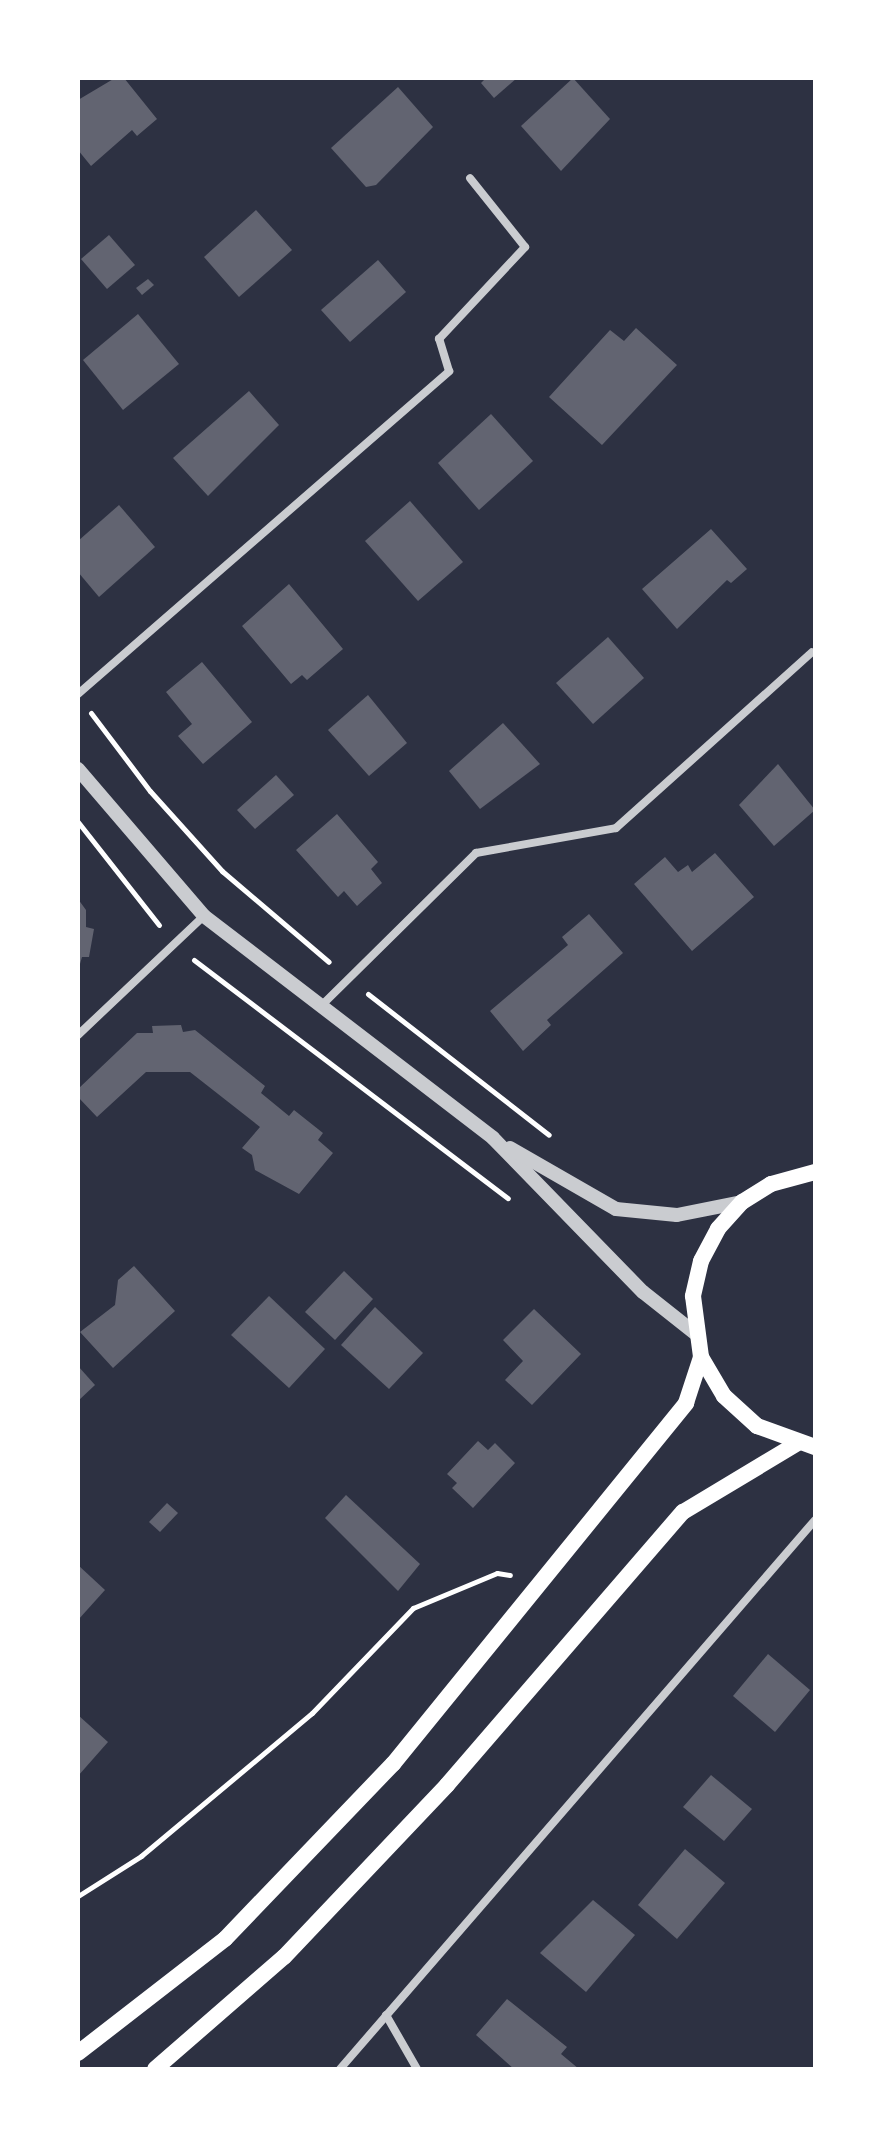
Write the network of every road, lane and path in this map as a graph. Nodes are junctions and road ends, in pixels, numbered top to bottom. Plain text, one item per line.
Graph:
1 (470, 178) dead end
2 (812, 652) dead end
3 (78, 694) edge
4 (78, 769) edge
5 (78, 822) edge
6 (204, 916) junction
7 (173, 944) junction
8 (321, 1006) junction
9 (78, 1035) edge
10 (493, 1138) junction
11 (815, 1172) edge
12 (742, 1202) junction
13 (520, 1208) dead end
14 (695, 1333) junction
15 (701, 1357) junction
16 (807, 1445) edge
17 (815, 1520) edge
18 (542, 1582) junction
19 (78, 1896) edge
20 (386, 2015) junction
21 (78, 2053) edge
22 (155, 2069) edge
23 (340, 2069) edge
24 (417, 2069) edge

1 - 3 street
2 - 8 street
4 - 6 street
5 - 7 path
6 - 7 street
6 - 8 street
7 - 9 street
7 - 13 path
8 - 10 street
10 - 12 street
10 - 14 street
11 - 12 main road
12 - 14 main road
14 - 15 main road
15 - 16 main road
15 - 18 main road
16 - 22 main road
17 - 20 street
18 - 19 path
18 - 21 main road
20 - 23 street
20 - 24 street

